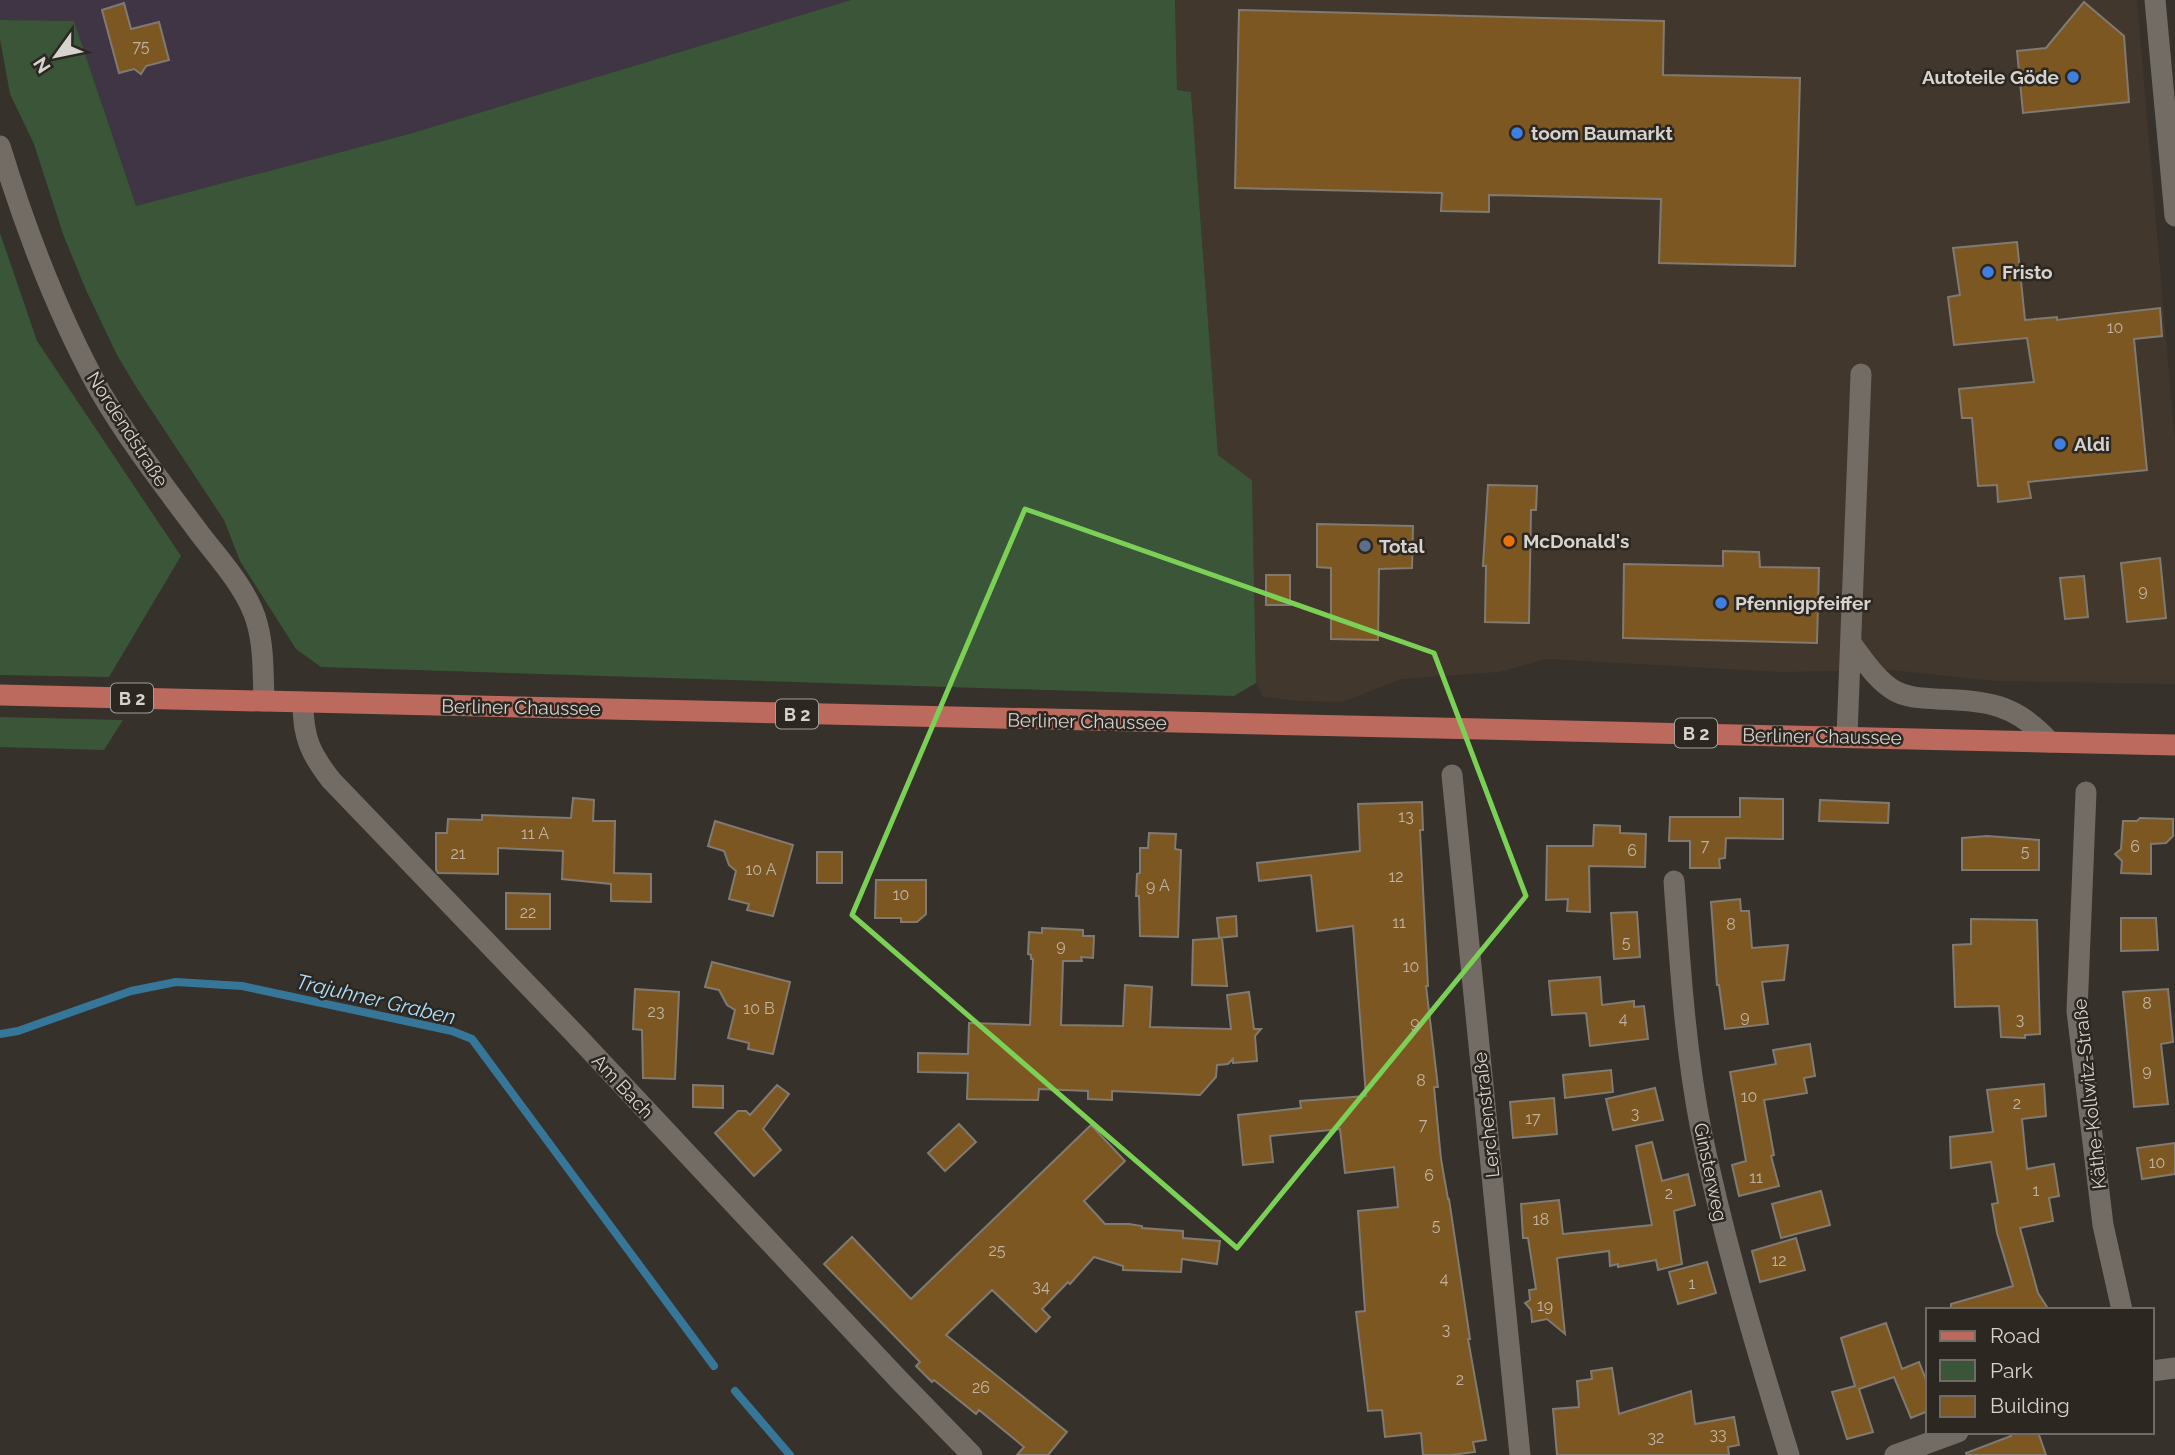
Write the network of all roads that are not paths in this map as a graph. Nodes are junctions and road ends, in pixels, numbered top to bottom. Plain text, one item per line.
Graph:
1 (2155, 0) edge
2 (0, 146) edge
3 (2175, 216) edge
4 (1861, 374) dead end
5 (1851, 643) junction
6 (0, 695) edge
7 (264, 701) junction
8 (303, 703) junction
9 (1847, 736) junction
10 (2050, 742) junction
11 (2175, 745) edge
12 (1451, 775) dead end
13 (2086, 792) dead end
14 (1674, 881) dead end
15 (2122, 1308) edge
16 (2175, 1368) edge
17 (2154, 1371) edge
18 (1953, 1434) edge
19 (972, 1455) edge
20 (1520, 1455) edge
21 (1789, 1455) edge
22 (1895, 1455) edge

1 - 3 street
2 - 7 street, Nordendstraße
4 - 5 street
5 - 9 street
5 - 10 street
6 - 7 main road, Berliner Chaussee / B 2
7 - 8 main road, Berliner Chaussee / B 2
8 - 9 main road, Berliner Chaussee / B 2
8 - 19 street, Am Bach
9 - 10 main road, Berliner Chaussee / B 2
10 - 11 main road, Berliner Chaussee / B 2
12 - 20 street, Lerchenstraße
13 - 15 street, Käthe-Kollwitz-Straße
14 - 21 street, Ginsterweg
16 - 17 street
18 - 22 street

